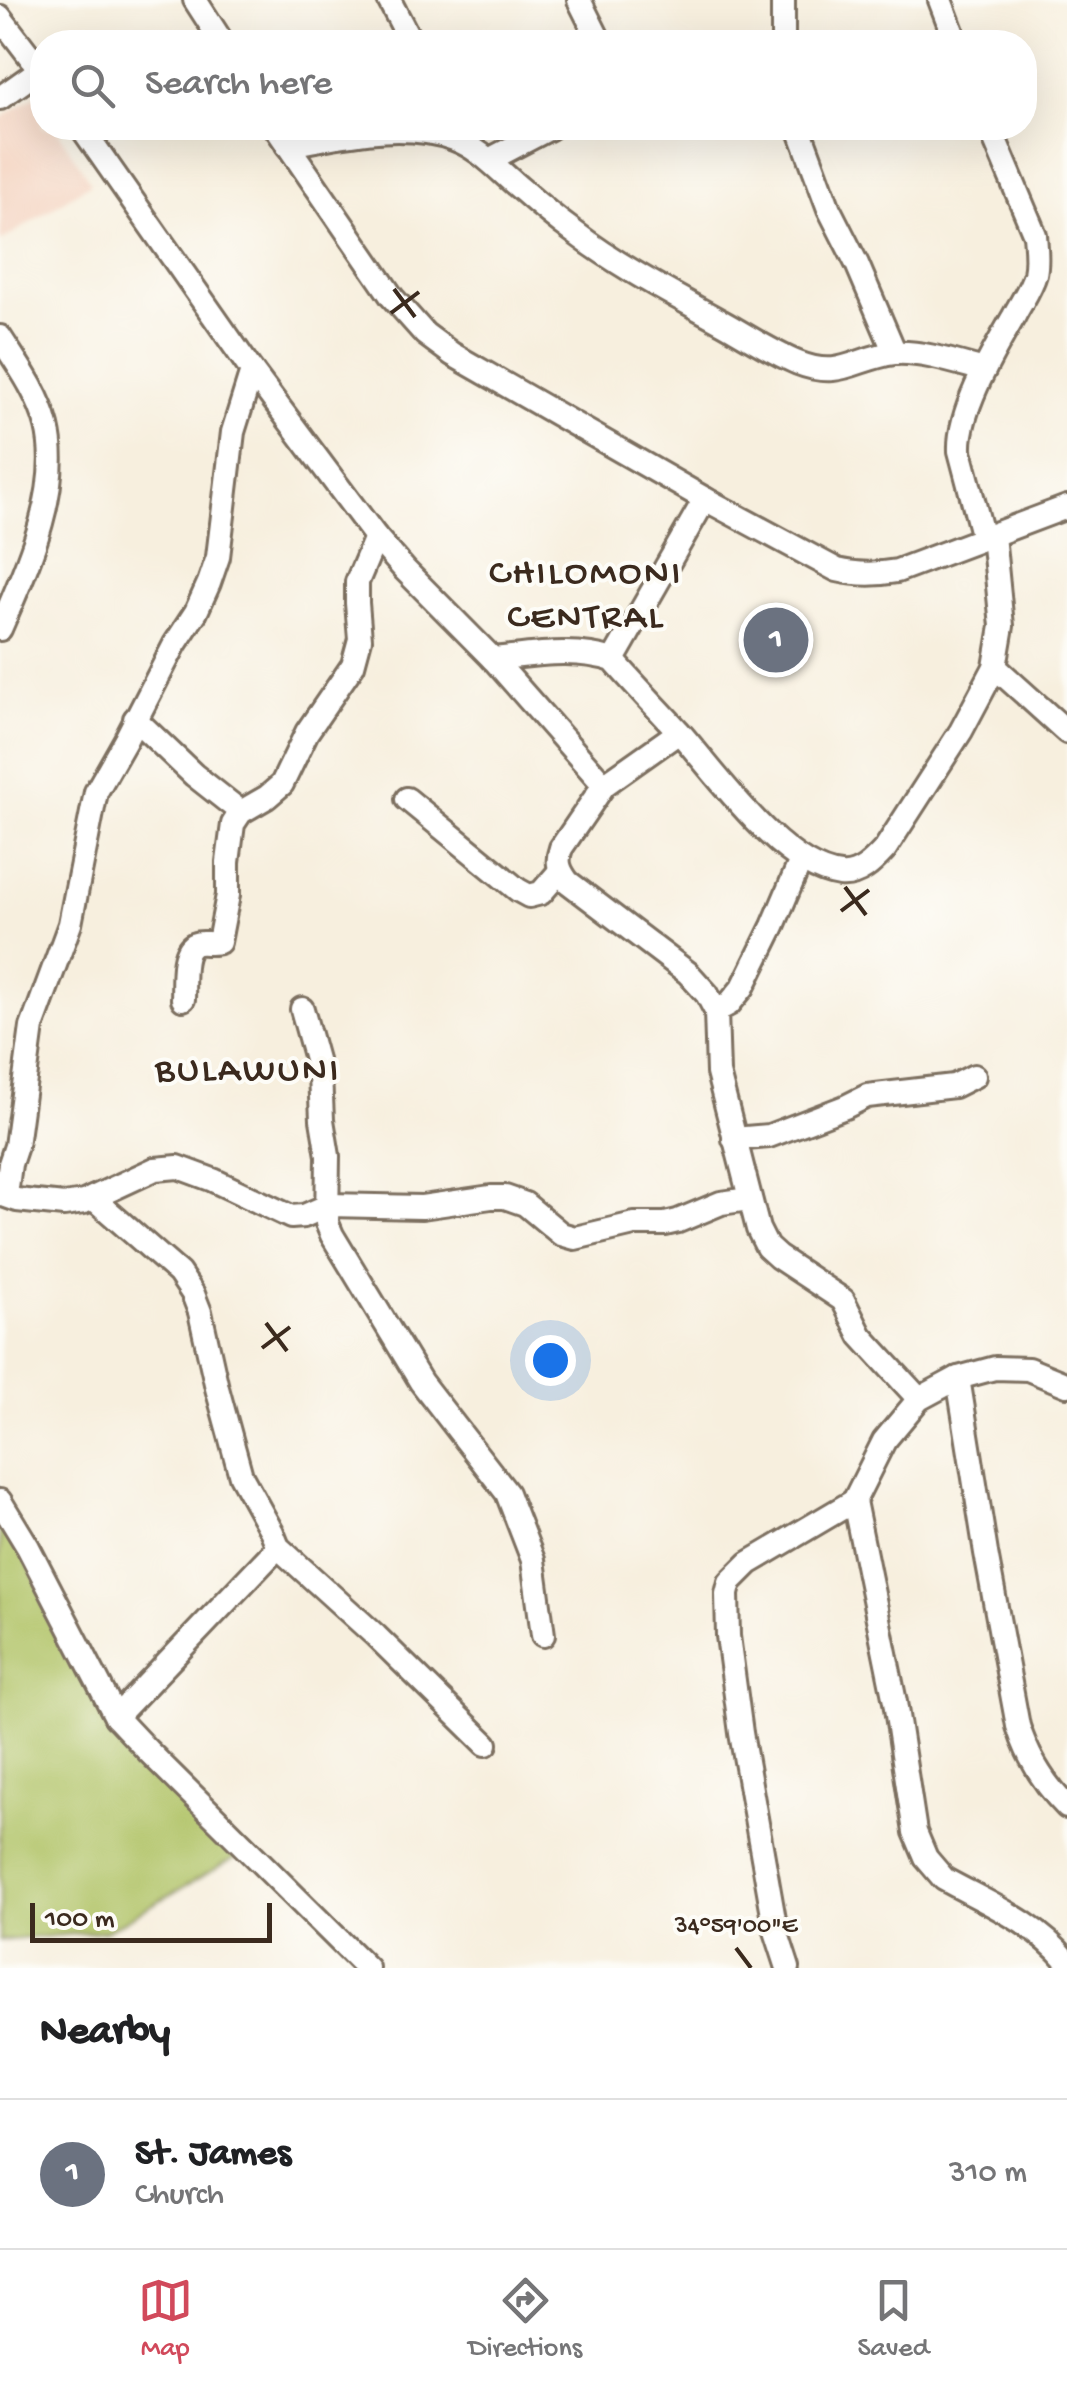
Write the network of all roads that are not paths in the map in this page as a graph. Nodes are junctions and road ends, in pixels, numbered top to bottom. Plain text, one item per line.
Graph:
1 (195, 0) edge
2 (389, 0) edge
3 (579, 0) edge
4 (783, 0) edge
5 (940, 0) edge
6 (0, 17) edge
7 (214, 30) edge
8 (405, 30) edge
9 (594, 30) edge
10 (782, 30) edge
11 (951, 30) edge
12 (30, 55) edge
13 (30, 78) edge
14 (0, 98) edge
15 (90, 140) edge
16 (285, 140) edge
17 (804, 140) edge
18 (995, 140) edge
19 (473, 145) edge
20 (0, 337) edge
21 (895, 353) junction
22 (252, 370) junction
23 (984, 370) junction
24 (706, 499) junction
25 (1067, 507) edge
26 (988, 536) junction
27 (376, 537) junction
28 (2, 617) edge
29 (494, 659) junction
30 (612, 660) junction
31 (995, 667) junction
32 (135, 719) junction
33 (679, 732) junction
34 (1067, 732) edge
35 (604, 785) junction
36 (406, 799) dead end
37 (241, 812) junction
38 (801, 860) junction
39 (560, 871) junction
40 (183, 999) dead end
41 (302, 1009) dead end
42 (716, 1011) junction
43 (974, 1076) dead end
44 (734, 1139) junction
45 (3, 1194) edge
46 (93, 1198) junction
47 (749, 1199) junction
48 (329, 1205) junction
49 (958, 1378) junction
50 (1067, 1385) edge
51 (919, 1398) junction
52 (0, 1501) edge
53 (854, 1501) junction
54 (278, 1548) junction
55 (543, 1634) dead end
56 (116, 1716) junction
57 (486, 1744) dead end
58 (1067, 1806) edge
59 (1067, 1961) edge
60 (367, 1968) edge
61 (788, 1968) edge

1 - 7 street
2 - 8 street
3 - 9 street
4 - 10 street
5 - 11 street
6 - 12 street
13 - 14 street
15 - 22 street
16 - 24 street
17 - 21 street
18 - 23 street
19 - 21 street
20 - 28 street
21 - 23 street
22 - 27 street
22 - 32 street
23 - 26 street
24 - 26 street
24 - 30 street
25 - 26 street
26 - 31 street
27 - 29 street
27 - 37 street
29 - 30 street
29 - 35 street
30 - 33 street
31 - 34 street
31 - 38 street
32 - 37 street
32 - 45 street
33 - 35 street
33 - 38 street
35 - 39 street
36 - 39 street
37 - 40 street
38 - 42 street
39 - 42 street
41 - 48 street
42 - 44 street
43 - 44 street
44 - 47 street
45 - 46 street
46 - 48 street
46 - 54 street
47 - 48 street
47 - 51 street
48 - 55 street
49 - 50 street
49 - 51 street
49 - 58 street
51 - 53 street
52 - 56 street
53 - 59 street
53 - 61 street
54 - 56 street
54 - 57 street
56 - 60 street

